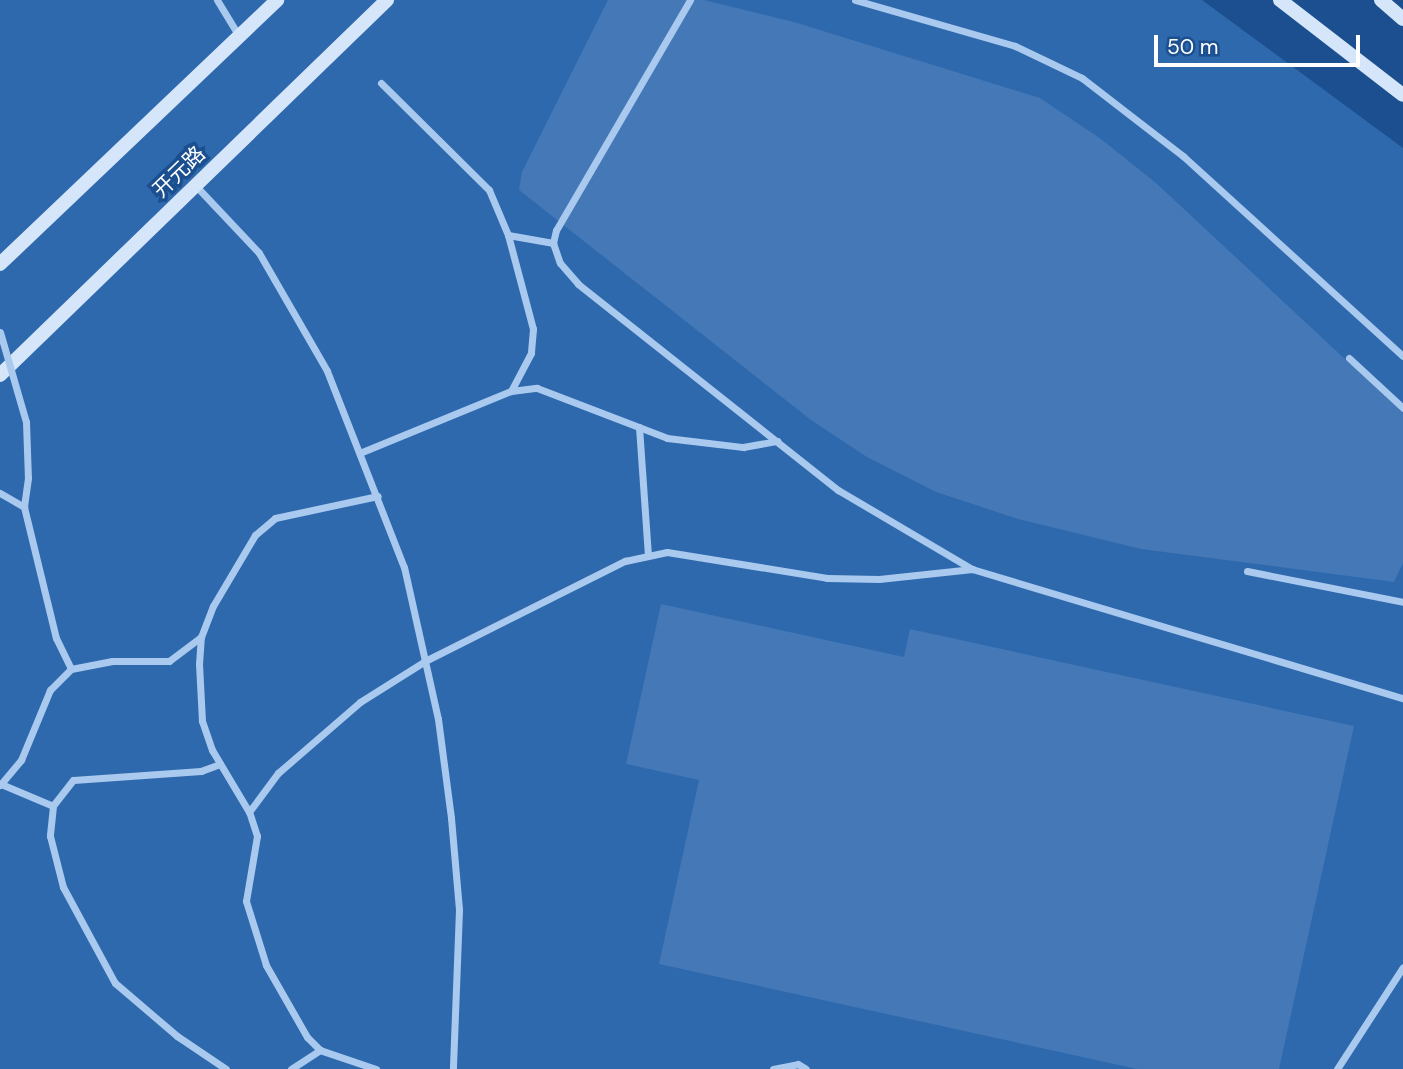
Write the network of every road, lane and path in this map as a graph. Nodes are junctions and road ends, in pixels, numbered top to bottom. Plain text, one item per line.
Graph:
1 (217, 0) edge
2 (276, 0) edge
3 (387, 0) edge
4 (690, 0) edge
5 (855, 0) edge
6 (1280, 0) edge
7 (1381, 0) edge
8 (1403, 19) edge
9 (239, 36) junction
10 (381, 83) dead end
11 (1403, 95) edge
12 (195, 185) junction
13 (508, 234) junction
14 (554, 243) junction
15 (0, 264) edge
16 (0, 332) edge
17 (1403, 356) edge
18 (1349, 358) dead end
19 (0, 375) edge
20 (512, 391) junction
21 (1403, 408) edge
22 (639, 427) junction
23 (777, 441) junction
24 (362, 452) junction
25 (0, 494) edge
26 (378, 496) junction
27 (24, 507) junction
28 (648, 556) junction
29 (972, 569) junction
30 (1247, 570) dead end
31 (1403, 602) edge
32 (201, 637) junction
33 (425, 661) junction
34 (71, 669) junction
35 (1403, 698) edge
36 (220, 764) junction
37 (1, 784) edge
38 (53, 806) junction
39 (249, 812) junction
40 (1403, 967) edge
41 (320, 1050) junction
42 (226, 1069) edge
43 (290, 1069) edge
44 (376, 1069) edge
45 (453, 1069) edge
46 (773, 1069) edge
47 (806, 1069) edge
48 (1337, 1069) edge

1 - 9 street
2 - 9 main road
3 - 12 main road, 开元路
4 - 14 street
5 - 17 street
6 - 11 main road
7 - 8 main road
9 - 15 main road
10 - 13 street
12 - 19 main road, 开元路
12 - 24 street
13 - 14 street
13 - 20 street
14 - 23 street
16 - 27 street, bridge
18 - 21 street
20 - 22 street
20 - 24 street
22 - 23 street
22 - 28 street
23 - 29 street
24 - 26 street
25 - 27 street
26 - 32 street
26 - 33 street
27 - 34 street, bridge
28 - 29 street
28 - 33 street
29 - 35 street
30 - 31 street
32 - 34 street
32 - 36 street
33 - 39 street
33 - 45 street
34 - 37 street
36 - 38 street
36 - 39 street
37 - 38 street
38 - 42 street
39 - 41 street
40 - 48 street
41 - 43 street
41 - 44 street
46 - 47 street

